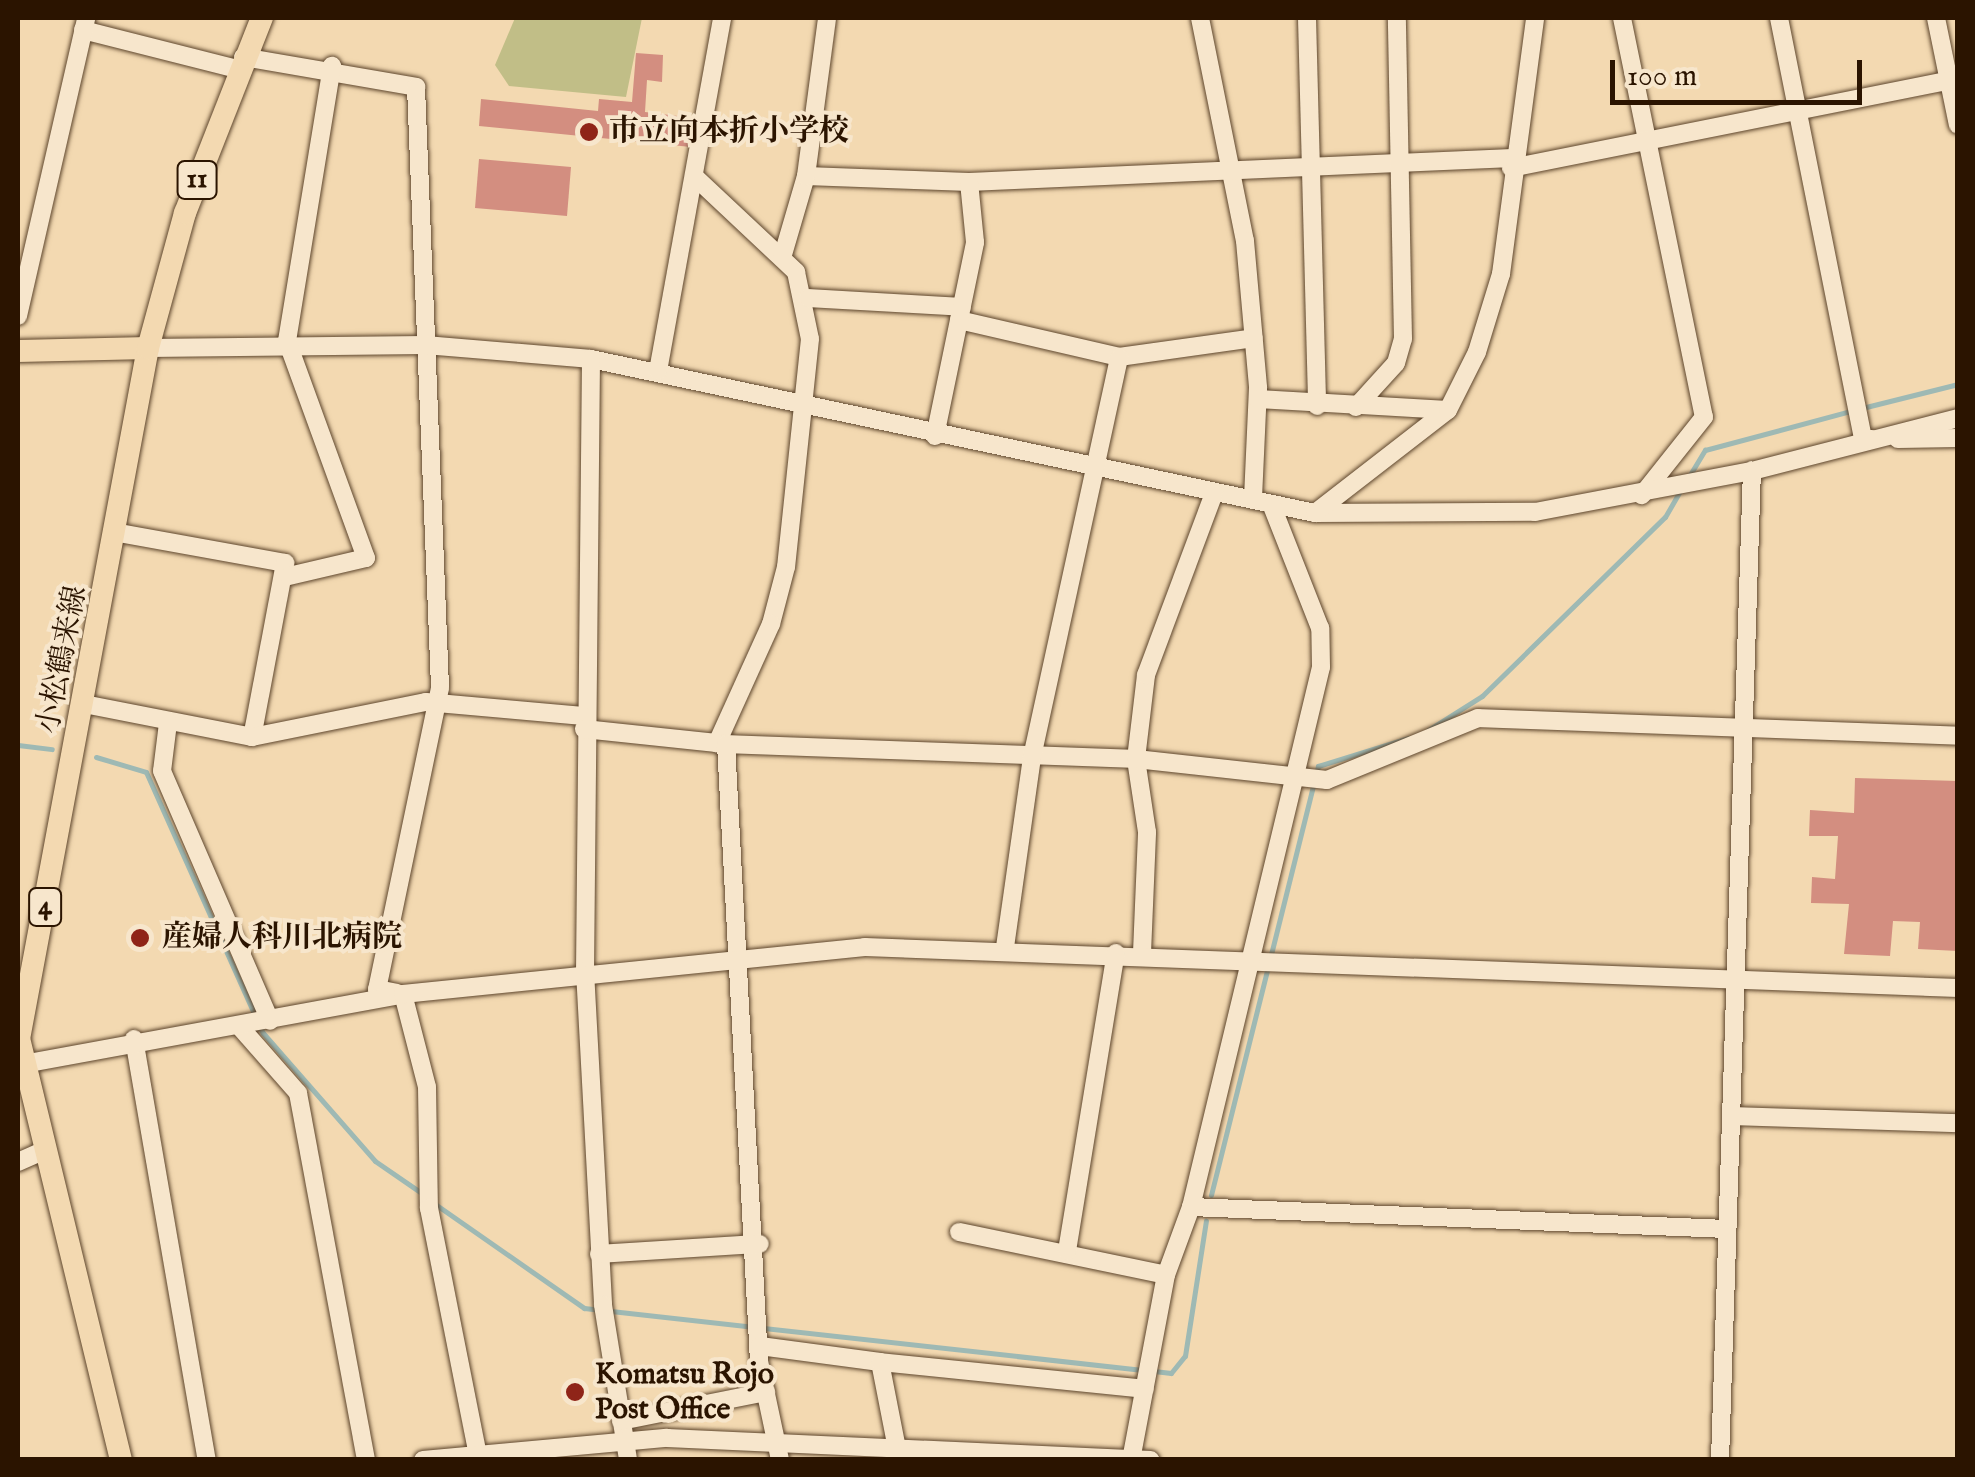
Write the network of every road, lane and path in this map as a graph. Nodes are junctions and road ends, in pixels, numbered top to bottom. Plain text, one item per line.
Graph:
1 (262, 18) edge
2 (722, 18) edge
3 (827, 18) edge
4 (1200, 18) edge
5 (1306, 18) edge
6 (1397, 18) edge
7 (1536, 18) edge
8 (1622, 18) edge
9 (1779, 18) edge
10 (1936, 18) edge
11 (84, 24) edge
12 (240, 63) junction
13 (332, 66) junction
14 (1953, 80) edge
15 (1798, 110) junction
16 (1958, 126) edge
17 (1648, 139) junction
18 (1511, 163) junction
19 (1400, 164) junction
20 (1306, 167) junction
21 (1230, 174) junction
22 (806, 176) junction
23 (696, 177) junction
24 (969, 182) junction
25 (782, 258) junction
26 (808, 298) junction
27 (960, 313) junction
28 (18, 316) edge
29 (1254, 338) junction
30 (287, 342) junction
31 (425, 344) junction
32 (148, 348) junction
33 (18, 351) edge
34 (1119, 357) junction
35 (591, 359) junction
36 (658, 371) junction
37 (1258, 399) junction
38 (797, 404) junction
39 (1317, 406) junction
40 (1356, 406) junction
41 (1448, 410) junction
42 (1958, 418) edge
43 (1862, 433) junction
44 (935, 436) junction
45 (1958, 438) edge
46 (1096, 471) junction
47 (1752, 471) junction
48 (1214, 493) junction
49 (1642, 495) junction
50 (1253, 498) junction
51 (1272, 506) junction
52 (1315, 512) junction
53 (119, 532) junction
54 (288, 576) junction
55 (84, 704) junction
56 (439, 704) junction
57 (584, 722) junction
58 (168, 723) junction
59 (1748, 728) junction
60 (1958, 736) edge
61 (252, 737) junction
62 (721, 744) junction
63 (1032, 757) junction
64 (1136, 759) junction
65 (1301, 775) junction
66 (1005, 947) junction
67 (1116, 953) junction
68 (1142, 953) junction
69 (738, 954) junction
70 (1254, 957) junction
71 (585, 971) junction
72 (1736, 978) junction
73 (1958, 988) edge
74 (402, 994) junction
75 (256, 1024) junction
76 (134, 1039) junction
77 (19, 1065) edge
78 (1732, 1116) junction
79 (1958, 1123) edge
80 (40, 1152) junction
81 (18, 1162) edge
82 (1190, 1207) junction
83 (1727, 1229) junction
84 (959, 1232) dead end
85 (760, 1244) junction
86 (1067, 1251) junction
87 (599, 1254) junction
88 (1166, 1274) junction
89 (761, 1337) junction
90 (880, 1362) junction
91 (1145, 1386) junction
92 (766, 1392) junction
93 (621, 1421) junction
94 (626, 1450) edge
95 (779, 1451) edge
96 (898, 1454) edge
97 (478, 1455) edge
98 (1131, 1459) edge
99 (121, 1460) edge
100 (207, 1460) edge
101 (366, 1460) edge
102 (423, 1460) edge
103 (1151, 1460) edge
104 (1720, 1460) edge

1 - 12 main road, 11
2 - 23 street
3 - 22 street
4 - 21 street
5 - 20 street
6 - 19 street
7 - 18 street
8 - 17 street
9 - 15 street
10 - 14 street
11 - 12 street
11 - 28 street
12 - 13 street
12 - 32 main road, 11
13 - 30 street
13 - 31 street
14 - 15 street
14 - 16 street
15 - 17 street
15 - 43 street
17 - 18 street
17 - 49 street
18 - 19 street
18 - 41 street
19 - 20 street
19 - 40 street
20 - 21 street
20 - 39 street
21 - 24 street
21 - 29 street
22 - 24 street
22 - 25 street
23 - 25 street
23 - 36 street
24 - 27 street
25 - 26 street
26 - 27 street
26 - 38 street
27 - 34 street
27 - 44 street
29 - 34 street
29 - 37 street
30 - 31 street
30 - 32 street
30 - 54 street
31 - 35 street
31 - 56 street
32 - 33 main road
32 - 53 main road, 小松鶴来線 / 4
34 - 46 street
35 - 36 street
35 - 57 street
36 - 38 street
37 - 39 street
37 - 50 street
38 - 44 street
38 - 62 street
39 - 40 street
40 - 41 street
41 - 52 street
42 - 43 street
43 - 45 street
43 - 47 street
44 - 46 street
46 - 48 street
46 - 63 street
47 - 49 street
47 - 59 street
48 - 50 street
48 - 64 street
49 - 52 street
50 - 51 street
51 - 52 street
51 - 65 street
53 - 54 street
53 - 55 main road, 小松鶴来線 / 4
54 - 61 street
55 - 58 street
55 - 77 main road, 小松鶴来線 / 4
56 - 57 street
56 - 61 street
56 - 74 street
57 - 62 street
57 - 71 street
58 - 61 street
58 - 75 street
59 - 60 street
59 - 65 street
59 - 72 street
62 - 63 street
62 - 69 street
63 - 64 street
63 - 66 street
64 - 65 street
64 - 68 street
65 - 70 street
66 - 67 street
66 - 69 street
67 - 68 street
67 - 86 street
68 - 70 street
69 - 71 street
69 - 85 street
70 - 72 street
70 - 82 street
71 - 74 street
71 - 87 street
72 - 73 street
72 - 78 street
74 - 75 street
74 - 97 street
75 - 76 street
75 - 101 street
76 - 77 street
76 - 100 street
77 - 80 main road, 小松鶴来線 / 4
78 - 79 street
78 - 83 street
80 - 81 street
80 - 99 main road, 小松鶴来線 / 4
82 - 83 street
82 - 88 street
83 - 104 street
84 - 86 street
85 - 87 street
85 - 89 street
86 - 88 street
87 - 93 street
88 - 91 street
89 - 90 street
89 - 92 street
90 - 91 street
90 - 96 street
91 - 98 street
92 - 93 street
92 - 95 street
93 - 94 street
94 - 95 street
94 - 97 street
95 - 96 street
96 - 98 street
97 - 102 street
98 - 103 street

